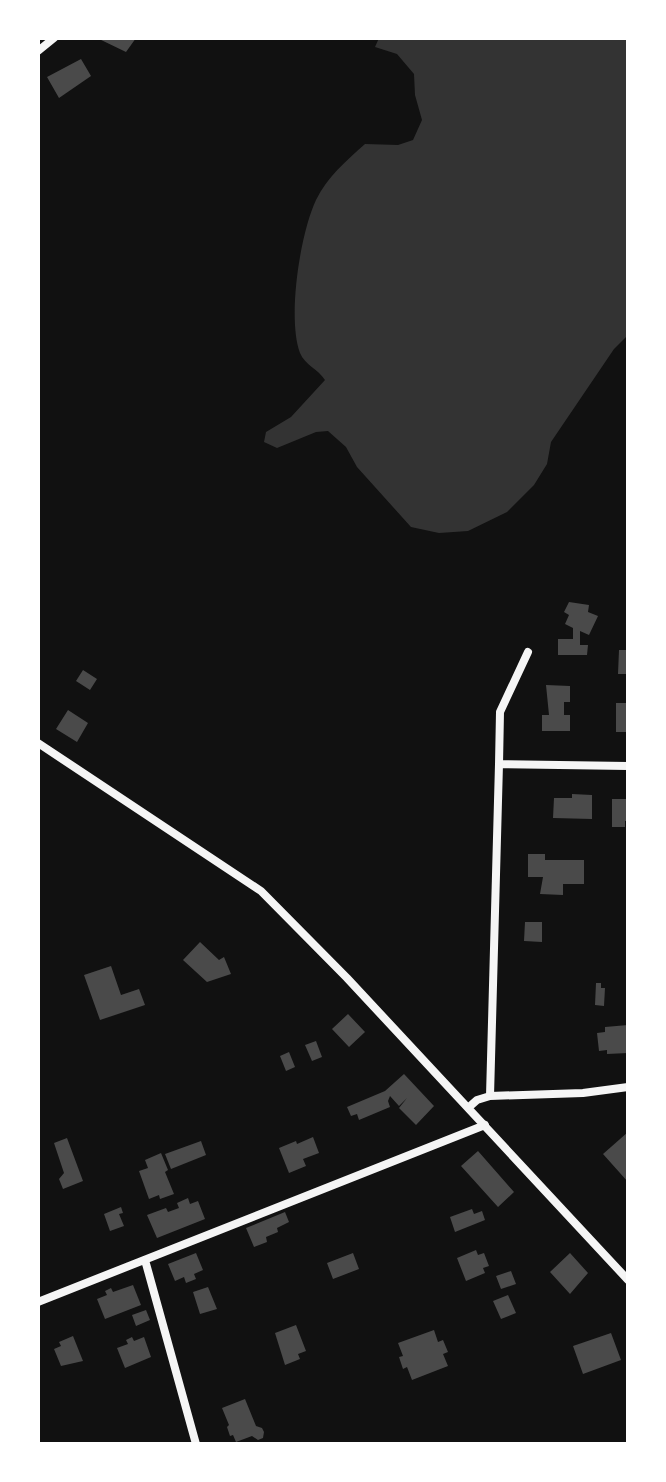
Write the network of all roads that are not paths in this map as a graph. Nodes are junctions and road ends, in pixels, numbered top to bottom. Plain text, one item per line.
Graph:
1 (54, 38) edge
2 (38, 51) edge
3 (528, 652) dead end
4 (38, 743) edge
5 (499, 764) junction
6 (628, 766) edge
7 (628, 1087) edge
8 (490, 1096) junction
9 (468, 1108) junction
10 (485, 1125) junction
11 (145, 1260) junction
12 (628, 1280) edge
13 (38, 1302) edge
14 (196, 1444) edge

1 - 2 street
3 - 5 street
4 - 9 street
5 - 6 street
5 - 8 street
7 - 8 street
8 - 9 street
9 - 10 street
10 - 11 street
10 - 12 street
11 - 13 street
11 - 14 street

